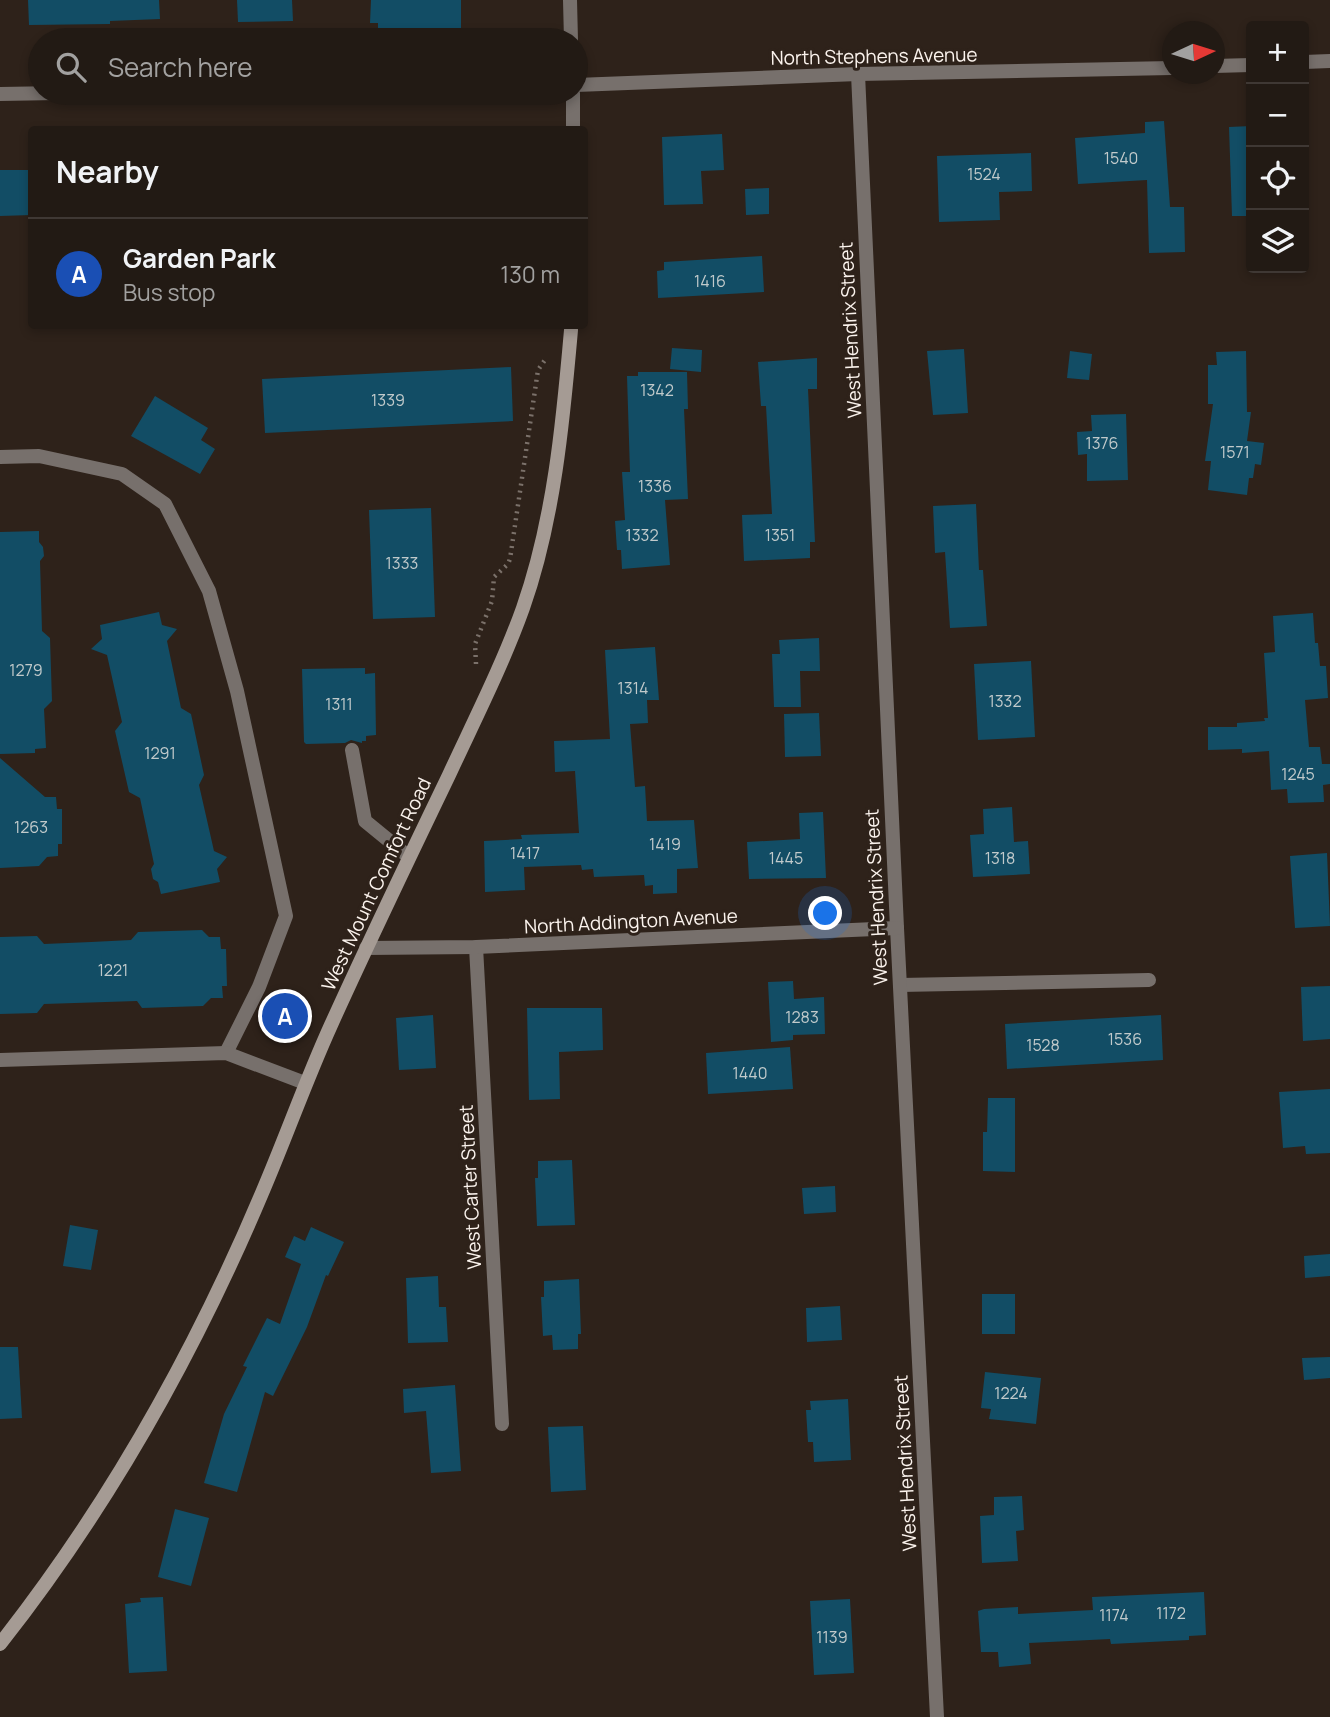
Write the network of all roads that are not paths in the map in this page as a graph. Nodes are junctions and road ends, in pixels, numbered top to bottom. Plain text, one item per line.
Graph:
1 (570, 0) edge
2 (571, 28) edge
3 (1330, 61) edge
4 (1309, 62) edge
5 (1246, 65) edge
6 (1225, 66) edge
7 (1162, 68) edge
8 (858, 74) junction
9 (588, 85) edge
10 (0, 94) edge
11 (28, 94) edge
12 (573, 105) edge
13 (573, 126) edge
14 (571, 329) edge
15 (0, 457) edge
16 (352, 750) dead end
17 (409, 857) junction
18 (897, 928) junction
19 (476, 947) junction
20 (366, 948) junction
21 (1149, 980) dead end
22 (900, 985) junction
23 (226, 1053) junction
24 (0, 1060) edge
25 (305, 1083) junction
26 (502, 1424) dead end
27 (0, 1644) edge
28 (937, 1717) edge

1 - 2 street
3 - 4 street
5 - 6 street
7 - 8 street, North Stephens Avenue
8 - 9 street, North Stephens Avenue
8 - 18 street, West Hendrix Street
10 - 11 street
12 - 13 street
14 - 17 street, West Mount Comfort Road
15 - 23 street
16 - 17 street
17 - 20 street, West Mount Comfort Road
18 - 19 street, North Addington Avenue
18 - 22 street, West Hendrix Street
19 - 20 street, North Addington Avenue
19 - 26 street, West Carter Street
20 - 25 street, West Mount Comfort Road
21 - 22 street
22 - 28 street, West Hendrix Street
23 - 24 street
23 - 25 street
25 - 27 street, West Mount Comfort Road

